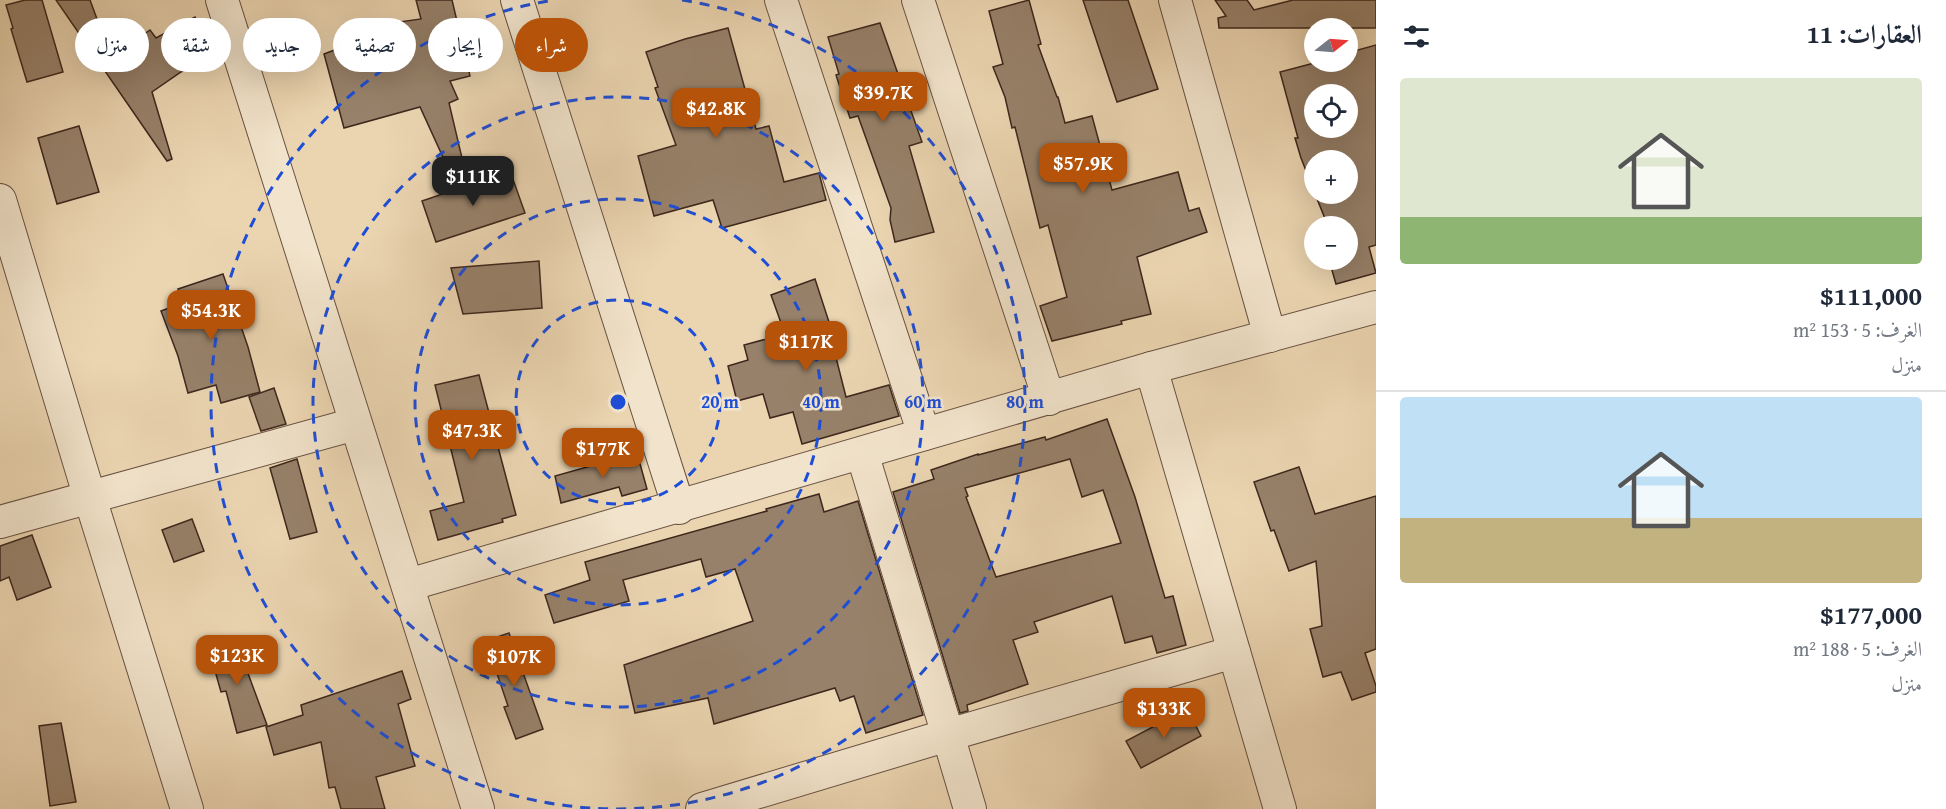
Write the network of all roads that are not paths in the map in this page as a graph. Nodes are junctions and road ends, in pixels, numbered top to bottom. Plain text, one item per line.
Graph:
1 (222, 0) edge
2 (517, 0) edge
3 (781, 0) edge
4 (918, 0) edge
5 (1175, 0) edge
6 (0, 200) edge
7 (1376, 307) edge
8 (1270, 336) junction
9 (1151, 368) junction
10 (1049, 399) junction
11 (355, 424) junction
12 (924, 434) junction
13 (862, 453) junction
14 (90, 498) junction
15 (679, 508) junction
16 (0, 522) edge
17 (408, 585) junction
18 (1234, 652) junction
19 (948, 735) junction
20 (187, 809) edge
21 (478, 809) edge
22 (702, 809) edge
23 (970, 809) edge
24 (1280, 809) edge

1 - 11 street
2 - 15 street
3 - 12 street
4 - 10 street
5 - 8 street
6 - 14 street
7 - 8 street
8 - 9 street
9 - 10 street
9 - 18 street
10 - 12 street
11 - 14 street
11 - 17 street
12 - 13 street
13 - 15 street
13 - 19 street
14 - 16 street
14 - 20 street
15 - 17 street
17 - 21 street
18 - 19 street
18 - 24 street
19 - 22 street
19 - 23 street

